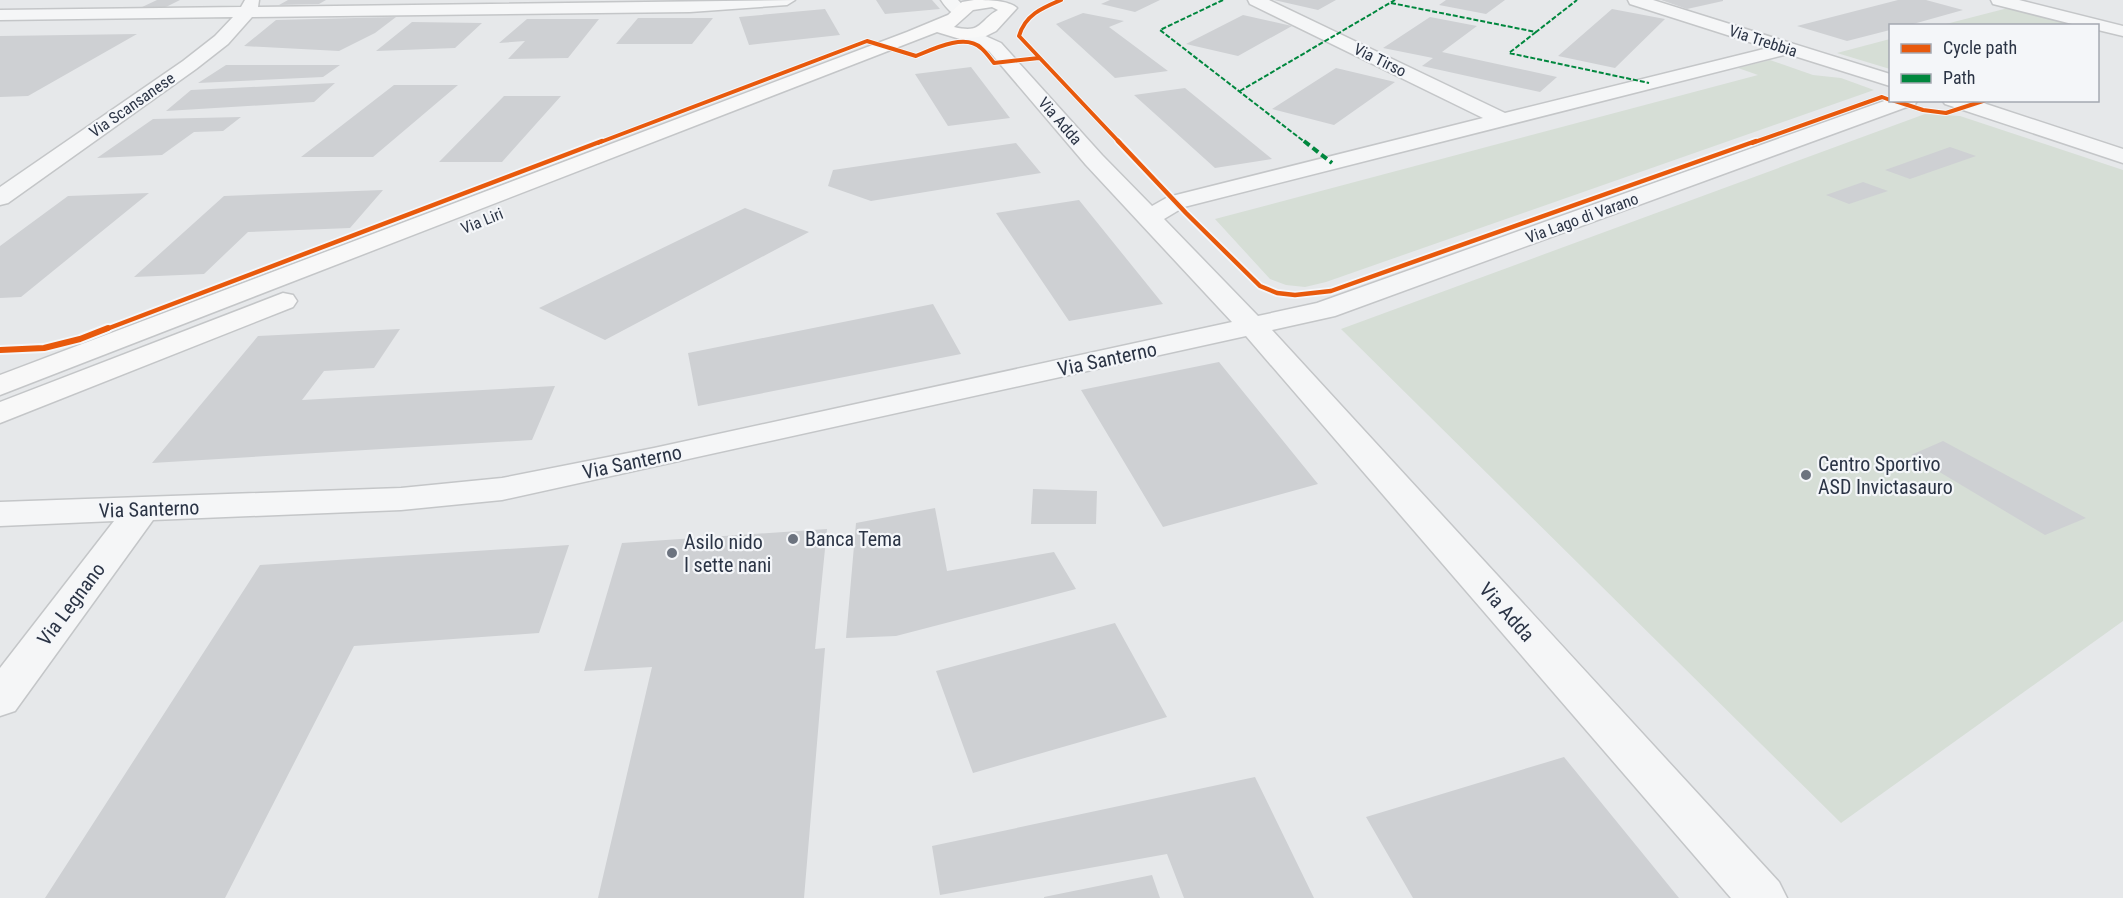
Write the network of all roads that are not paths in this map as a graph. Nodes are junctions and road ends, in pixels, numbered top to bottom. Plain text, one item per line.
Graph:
1 (787, 0) edge
2 (1031, 0) edge
3 (1256, 0) edge
4 (1636, 0) edge
5 (1999, 0) edge
6 (515, 4) edge
7 (1001, 4) edge
8 (251, 6) edge
9 (959, 13) edge
10 (0, 15) edge
11 (2095, 24) edge
12 (2099, 25) edge
13 (2123, 31) edge
14 (2123, 36) edge
15 (2099, 42) edge
16 (1785, 49) junction
17 (1889, 80) edge
18 (1902, 102) edge
19 (1958, 102) edge
20 (1503, 120) junction
21 (2118, 154) edge
22 (0, 198) edge
23 (1149, 218) junction
24 (1253, 327) junction
25 (0, 386) edge
26 (0, 413) edge
27 (142, 509) junction
28 (0, 514) edge
29 (0, 699) edge
30 (1762, 898) edge

1 - 6 street
2 - 7 main road, Via Liri
3 - 20 street, Via Tirso
4 - 16 street, Via Trebbia
5 - 11 street
6 - 8 street
7 - 9 main road, Via Liri
7 - 9 main road, Via Liri
8 - 10 street
8 - 22 street, Via Scansanese
9 - 23 street, Via Adda
9 - 25 main road, Via Liri
9 - 26 main road, Via Liri
12 - 13 street
14 - 15 street
16 - 17 street, Via Trebbia
16 - 20 street
18 - 24 street, Via Lago di Varano
19 - 21 street
20 - 23 street
23 - 24 street, Via Adda
24 - 27 street, Via Santerno
24 - 30 street, Via Adda
27 - 28 street, Via Santerno
27 - 29 street, Via Legnano

